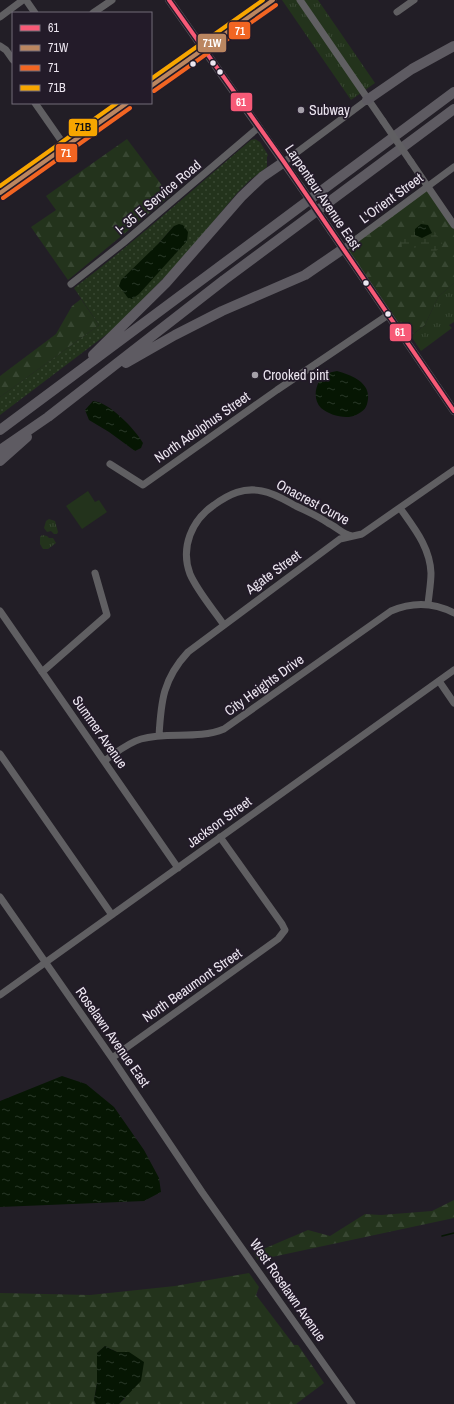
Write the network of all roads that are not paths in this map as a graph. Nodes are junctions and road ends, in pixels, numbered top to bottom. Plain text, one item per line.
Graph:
1 (24, 0) edge
2 (112, 0) edge
3 (169, 0) edge
4 (273, 0) edge
5 (300, 0) edge
6 (414, 0) edge
7 (34, 12) edge
8 (94, 12) edge
9 (397, 12) dead end
10 (0, 17) edge
11 (0, 46) edge
12 (454, 46) edge
13 (204, 49) junction
14 (12, 59) edge
15 (152, 85) edge
16 (454, 92) edge
17 (367, 100) junction
18 (36, 104) edge
19 (126, 104) edge
20 (454, 109) edge
21 (259, 127) junction
22 (65, 146) junction
23 (284, 162) junction
24 (454, 167) edge
25 (428, 187) junction
26 (0, 193) edge
27 (454, 225) edge
28 (343, 249) junction
29 (71, 284) dead end
30 (388, 315) junction
31 (63, 384) junction
32 (90, 384) junction
33 (454, 411) edge
34 (48, 417) junction
35 (0, 430) edge
36 (0, 450) edge
37 (0, 461) edge
38 (110, 464) dead end
39 (454, 470) edge
40 (400, 508) junction
41 (352, 536) junction
42 (95, 573) dead end
43 (428, 604) junction
44 (0, 611) edge
45 (454, 613) edge
46 (224, 625) junction
47 (454, 670) edge
48 (42, 672) junction
49 (439, 681) junction
50 (454, 703) edge
51 (159, 736) junction
52 (0, 754) edge
53 (104, 761) junction
54 (220, 837) junction
55 (178, 868) junction
56 (0, 897) edge
57 (112, 915) junction
58 (45, 963) junction
59 (0, 995) edge
60 (112, 1058) junction
61 (202, 1192) joint
62 (352, 1404) edge

1 - 7 street
1 - 10 street
2 - 8 street
3 - 13 main road, Larpenteur Avenue East
4 - 13 street
5 - 17 street
6 - 9 street
11 - 14 street
12 - 17 highway
13 - 15 street
13 - 21 main road, Larpenteur Avenue East
16 - 31 highway
17 - 23 street
17 - 25 street, bridge
18 - 22 street
19 - 22 street
20 - 32 highway
21 - 23 main road, Larpenteur Avenue East
21 - 29 street, I- 35 E Service Road
22 - 26 street
23 - 28 main road, Larpenteur Avenue East, bridge
23 - 31 highway
24 - 25 street, L'Orient Street
25 - 27 street
25 - 28 street, L'Orient Street
28 - 30 main road, Larpenteur Avenue East
28 - 32 highway
30 - 33 main road, Larpenteur Avenue East
30 - 38 street, North Adolphus Street
31 - 35 highway
32 - 34 highway
34 - 36 highway
34 - 37 highway
39 - 40 street, Agate Street
40 - 41 street, Agate Street
40 - 43 street
41 - 46 street, Agate Street
41 - 46 street, Onacrest Curve
42 - 48 street
43 - 45 street
43 - 51 street, City Heights Drive
44 - 48 street, Summer Avenue
46 - 51 street, Agate Street
47 - 49 street, Jackson Street
48 - 53 street, Summer Avenue
49 - 50 street
49 - 54 street, Jackson Street
51 - 53 street, City Heights Drive
52 - 57 street
53 - 55 street, Summer Avenue
54 - 55 street, Jackson Street
54 - 60 street, North Beaumont Street
55 - 57 street, Jackson Street
56 - 58 street, Roselawn Avenue East
57 - 58 street, Jackson Street
58 - 59 street, Jackson Street
58 - 60 street, Roselawn Avenue East
60 - 61 street, Roselawn Avenue East
61 - 62 street, West Roselawn Avenue

